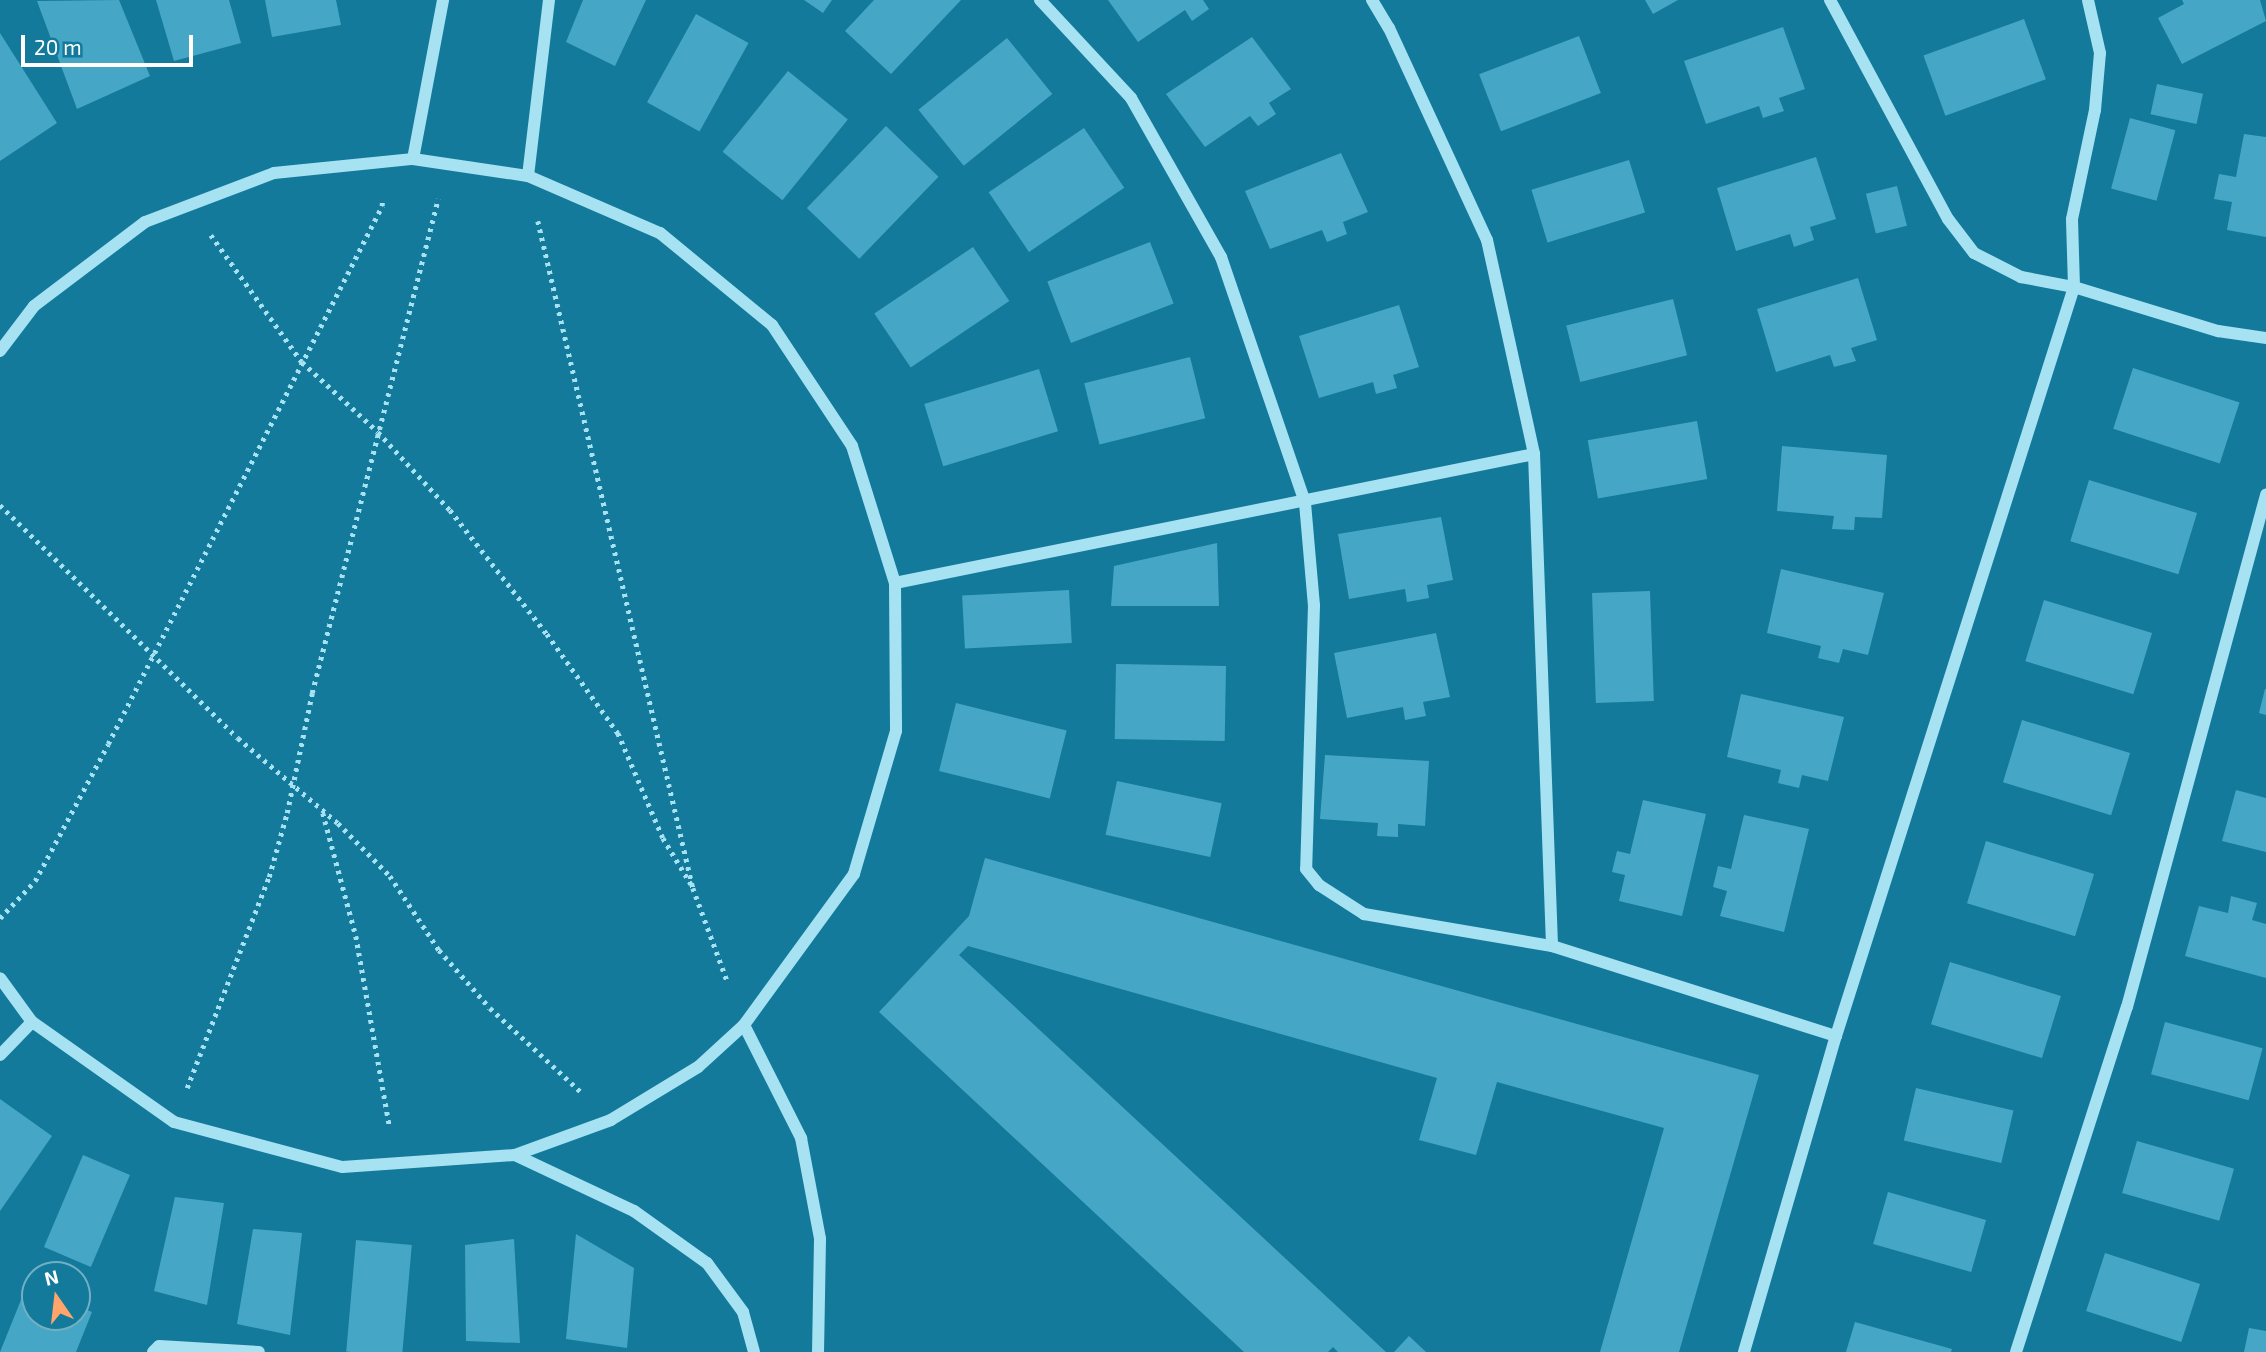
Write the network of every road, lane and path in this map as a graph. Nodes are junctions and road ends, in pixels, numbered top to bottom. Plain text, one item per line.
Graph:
1 (443, 0) edge
2 (549, 0) edge
3 (1372, 0) edge
4 (1829, 0) edge
5 (2088, 0) edge
6 (1047, 2) edge
7 (413, 159) junction
8 (383, 161) junction
9 (444, 163) junction
10 (527, 176) junction
11 (190, 205) junction
12 (2074, 287) junction
13 (2266, 338) edge
14 (0, 351) edge
15 (302, 362) junction
16 (378, 432) junction
17 (1534, 454) junction
18 (2266, 495) edge
19 (1304, 503) junction
20 (0, 505) edge
21 (895, 583) junction
22 (152, 655) junction
23 (293, 788) junction
24 (323, 813) junction
25 (693, 888) junction
26 (0, 918) edge
27 (1552, 946) junction
28 (0, 978) edge
29 (32, 1022) junction
30 (744, 1025) junction
31 (1836, 1036) junction
32 (0, 1055) edge
33 (611, 1120) junction
34 (174, 1122) junction
35 (515, 1155) junction
36 (397, 1163) junction
37 (153, 1352) edge
38 (259, 1352) edge
39 (754, 1352) edge
40 (818, 1352) edge
41 (1744, 1352) edge
42 (2016, 1352) edge

1 - 7 street
2 - 10 street
3 - 17 street
4 - 12 street
5 - 12 street
6 - 19 street
7 - 8 street
7 - 9 street
8 - 11 street
8 - 15 path
9 - 10 street
9 - 16 path
10 - 21 street
10 - 25 path
11 - 14 street
11 - 15 path
12 - 13 street
12 - 31 street
15 - 16 path
15 - 22 path
16 - 23 path
16 - 25 path
17 - 19 street
17 - 27 street
18 - 42 street
19 - 21 street
19 - 27 street
20 - 22 path
21 - 30 street
22 - 23 path
22 - 26 path
23 - 24 path
23 - 34 path
24 - 33 path
24 - 36 path
25 - 30 path
27 - 31 street
28 - 29 street
29 - 32 street
29 - 34 street
30 - 33 street
30 - 40 street
31 - 41 street
33 - 35 street
34 - 36 street
35 - 36 street
35 - 39 street
37 - 38 street

